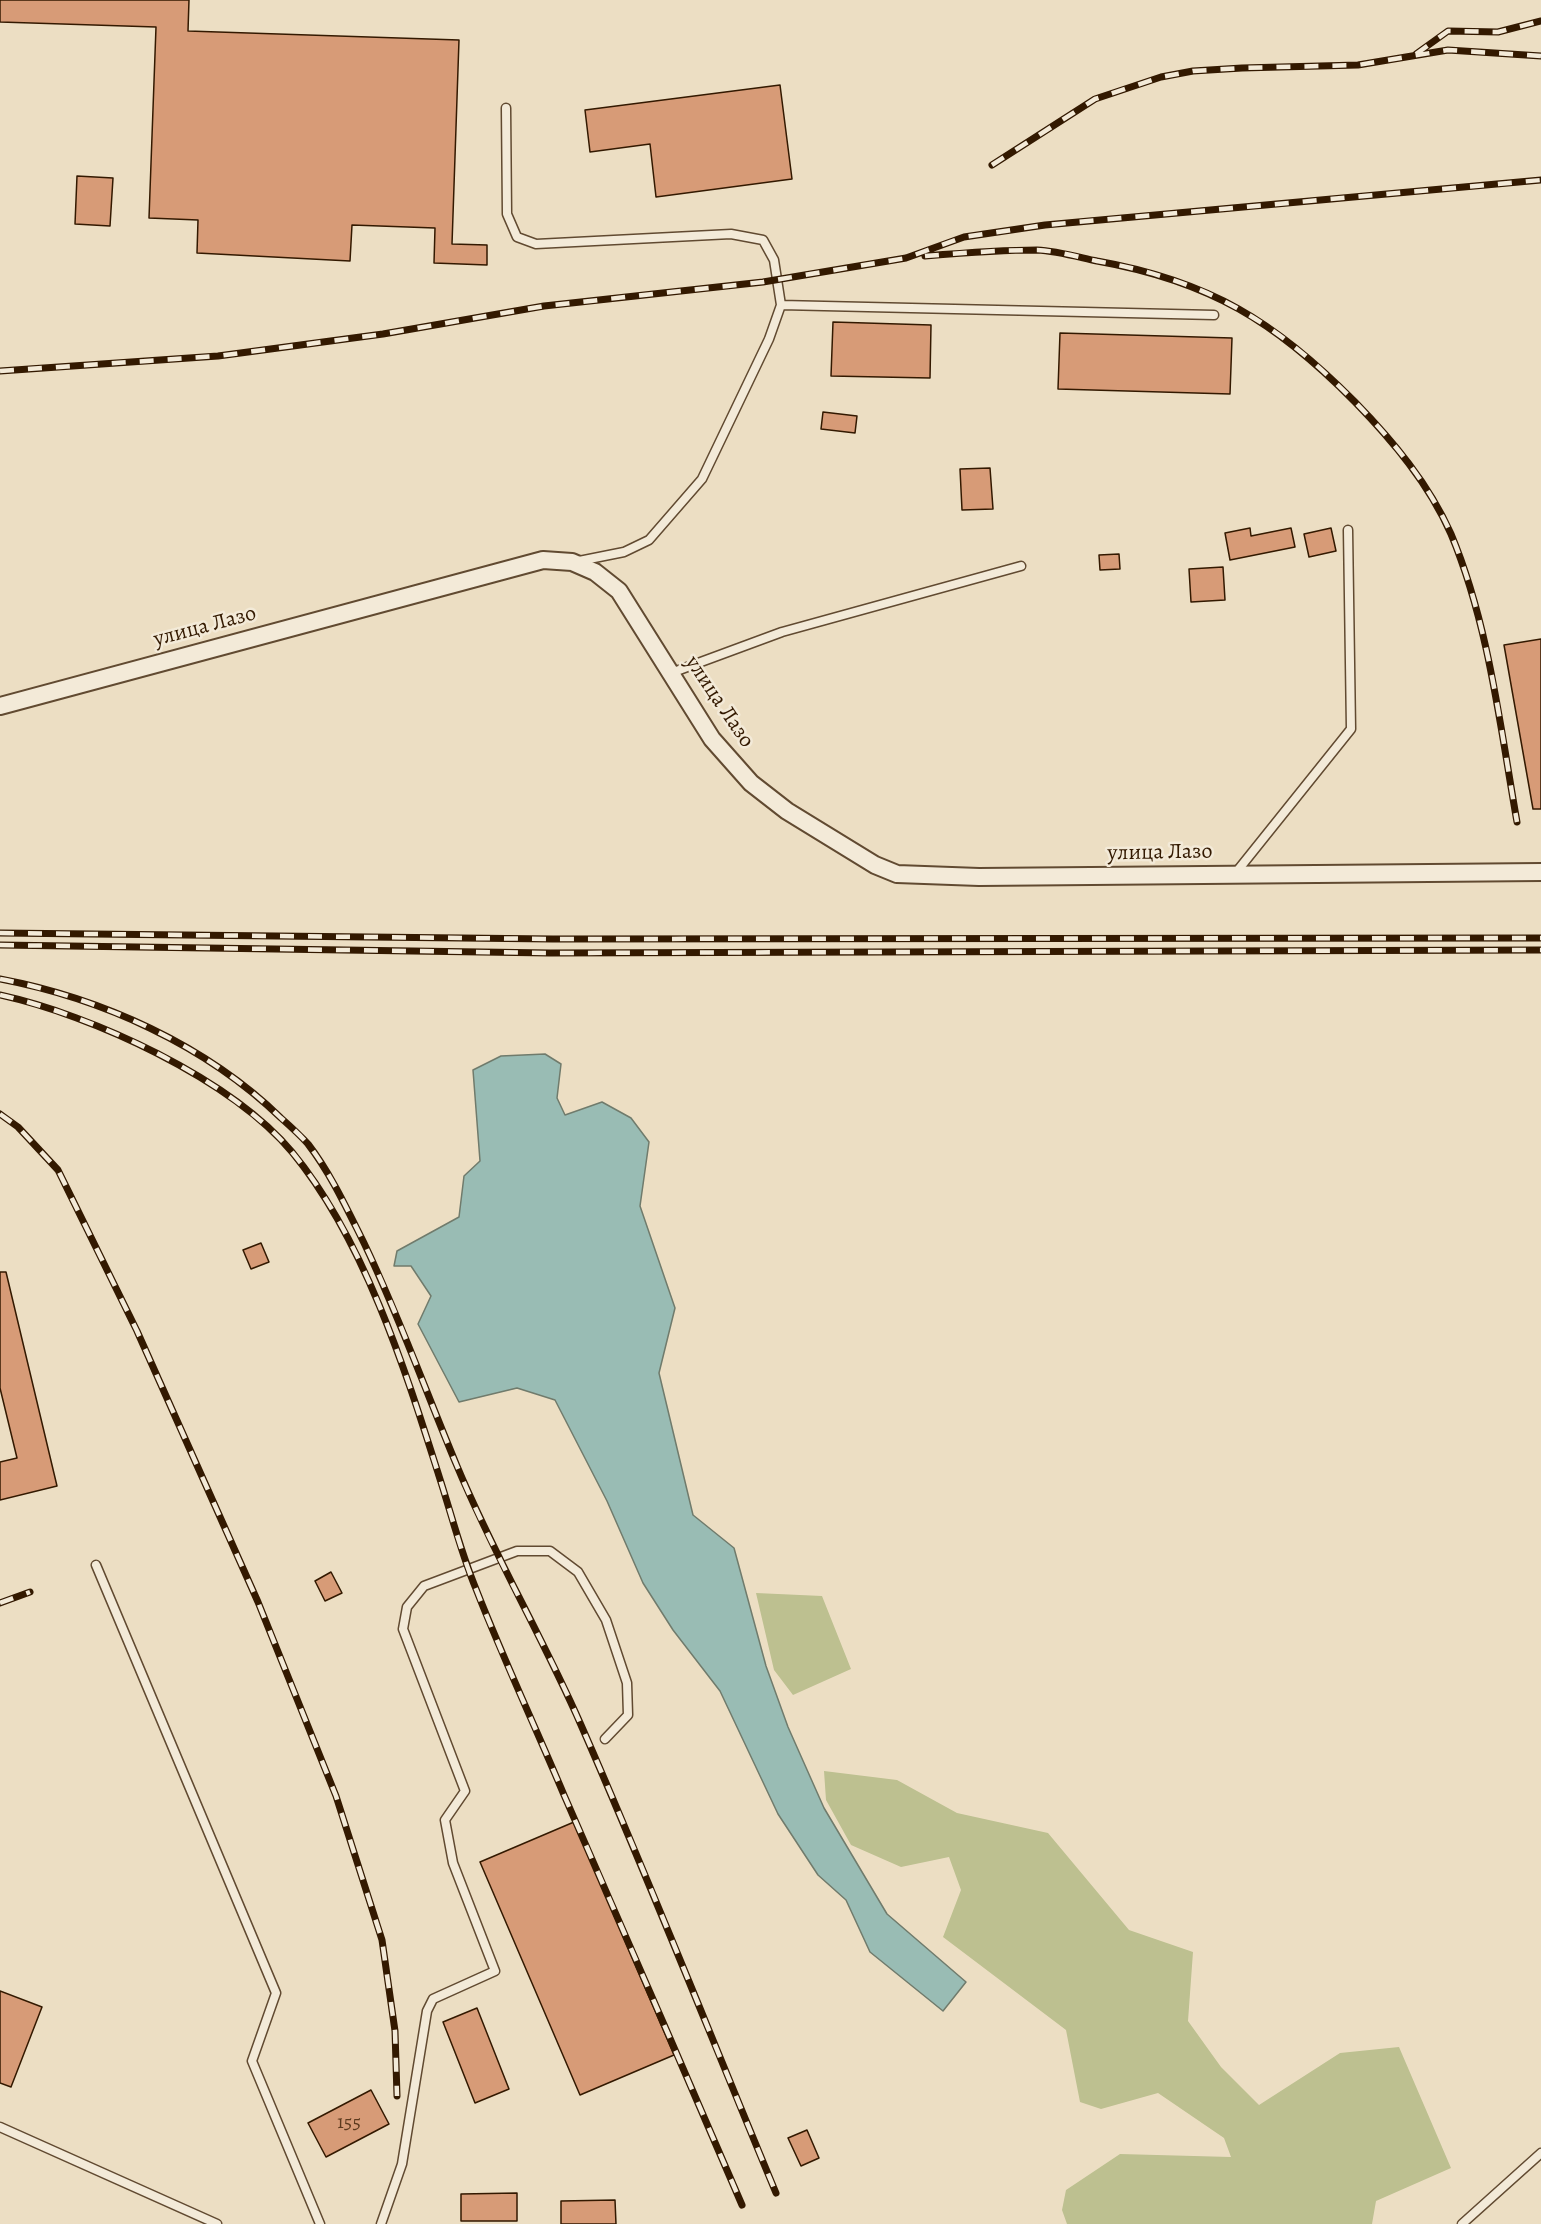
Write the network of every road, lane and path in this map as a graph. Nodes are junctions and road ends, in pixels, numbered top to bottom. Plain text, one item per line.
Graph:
1 (506, 108) dead end
2 (781, 305) junction
3 (1214, 315) dead end
4 (1348, 530) dead end
5 (572, 562) junction
6 (1021, 566) dead end
7 (671, 673) junction
8 (0, 706) edge
9 (1541, 872) edge
10 (1234, 875) junction
11 (96, 1565) dead end
12 (605, 1739) dead end
13 (0, 2127) edge
14 (1541, 2153) edge
15 (217, 2224) edge
16 (320, 2224) edge
17 (381, 2224) edge
18 (1462, 2224) edge

1 - 2 lane
2 - 3 lane
2 - 5 lane
4 - 10 lane
5 - 7 street, улица Лазо
5 - 8 street, улица Лазо
6 - 7 lane
7 - 10 street, улица Лазо
9 - 10 street, улица Лазо
11 - 16 lane
12 - 17 lane
13 - 15 lane
14 - 18 lane

